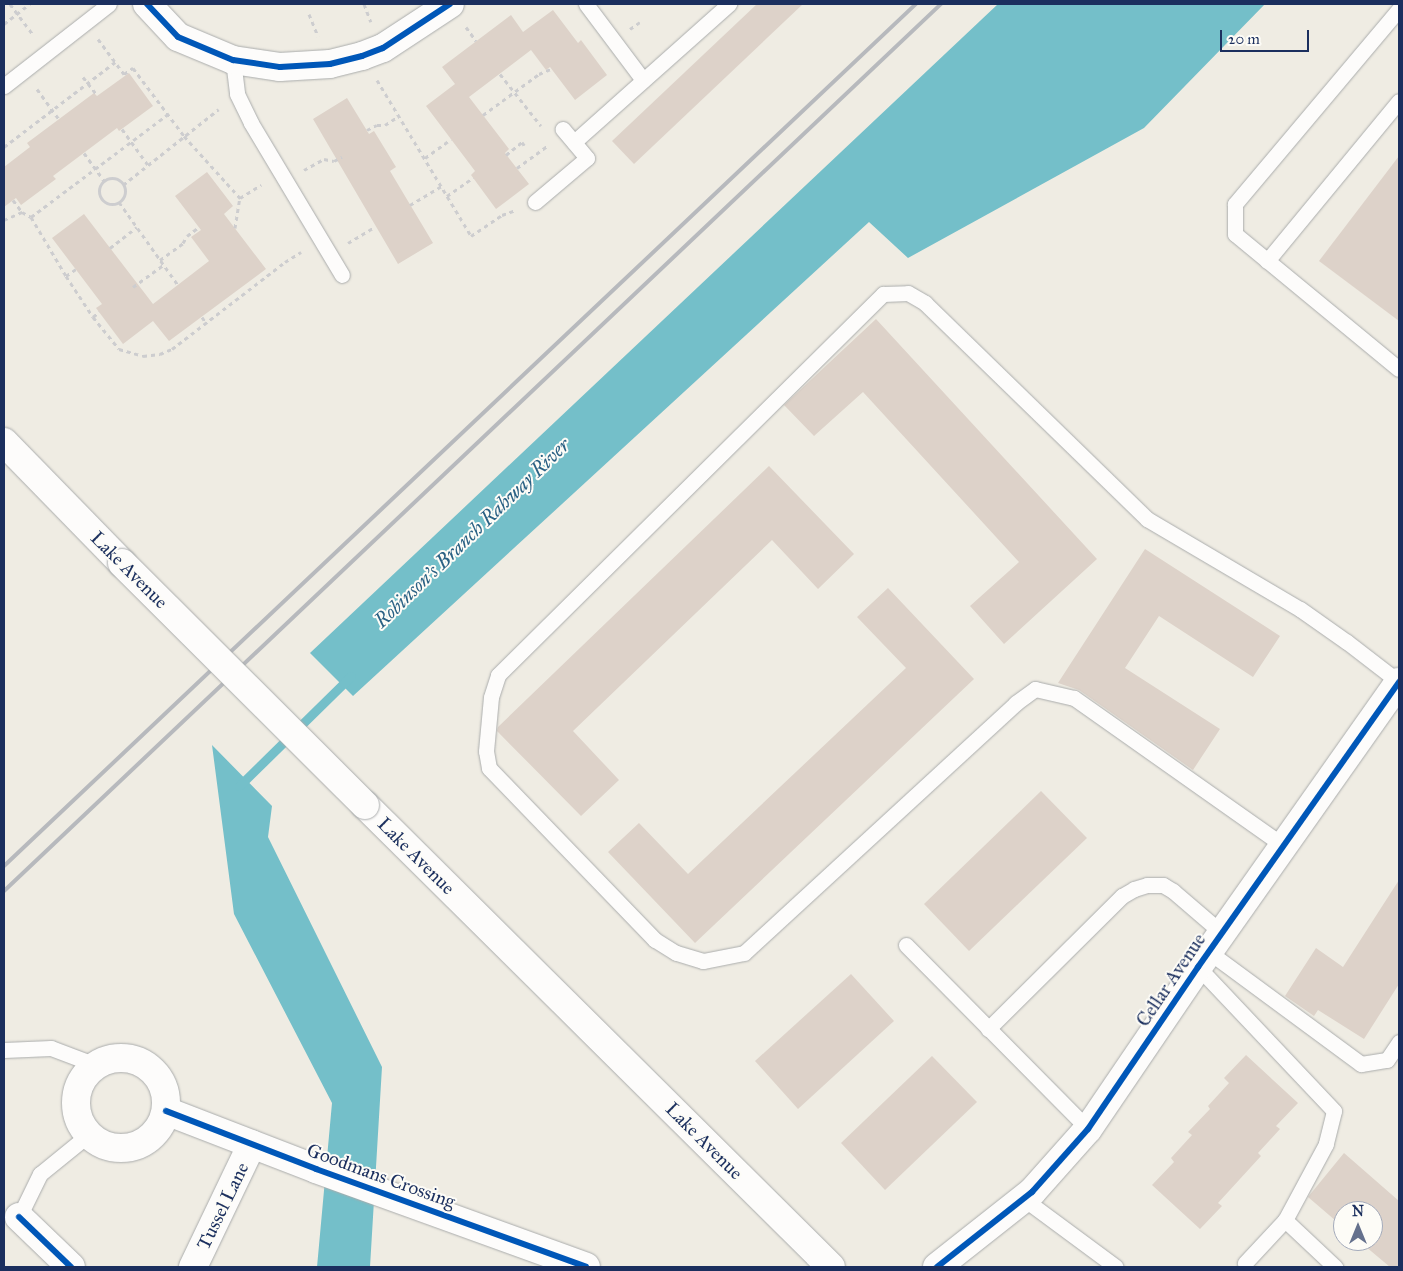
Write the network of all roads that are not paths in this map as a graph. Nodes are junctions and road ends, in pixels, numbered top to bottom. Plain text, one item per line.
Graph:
1 (109, 4) edge
2 (148, 4) edge
3 (450, 4) edge
4 (586, 4) edge
5 (729, 4) edge
6 (1399, 9) edge
7 (233, 60) junction
8 (643, 80) junction
9 (4, 86) edge
10 (1399, 101) edge
11 (534, 202) road end
12 (1267, 261) junction
13 (342, 275) dead end
14 (1399, 369) edge
15 (4, 442) edge
16 (1399, 682) edge
17 (1284, 846) junction
18 (906, 945) dead end
19 (1209, 951) junction
20 (988, 1028) junction
21 (1399, 1042) edge
22 (4, 1050) edge
23 (96, 1065) junction
24 (166, 1111) junction
25 (1088, 1129) junction
26 (88, 1134) junction
27 (252, 1144) junction
28 (1024, 1199) junction
29 (19, 1216) joint
30 (1285, 1220) junction
31 (1245, 1263) dead end
32 (71, 1267) edge
33 (193, 1267) edge
34 (586, 1267) edge
35 (831, 1267) edge
36 (937, 1267) edge
37 (1116, 1267) edge
38 (1335, 1267) edge

1 - 9 lane
2 - 7 street
3 - 7 street
4 - 8 lane
5 - 8 lane
6 - 12 lane
7 - 13 lane
8 - 11 lane
10 - 12 lane
12 - 14 lane
15 - 35 street, Lake Avenue, bridge
16 - 17 street, Cellar Avenue
16 - 17 lane
17 - 19 street, Cellar Avenue
18 - 20 lane
19 - 20 lane
19 - 21 lane
19 - 25 street, Cellar Avenue
19 - 30 lane
20 - 25 lane
22 - 23 lane
23 - 24 street
23 - 26 street
24 - 26 street
24 - 27 street, Goodmans Crossing
25 - 28 street, Cellar Avenue
26 - 29 lane
27 - 33 street, Tussel Lane
27 - 34 street, Goodmans Crossing
28 - 36 street, Cellar Avenue
28 - 37 lane
29 - 32 street
30 - 31 lane
30 - 38 lane

